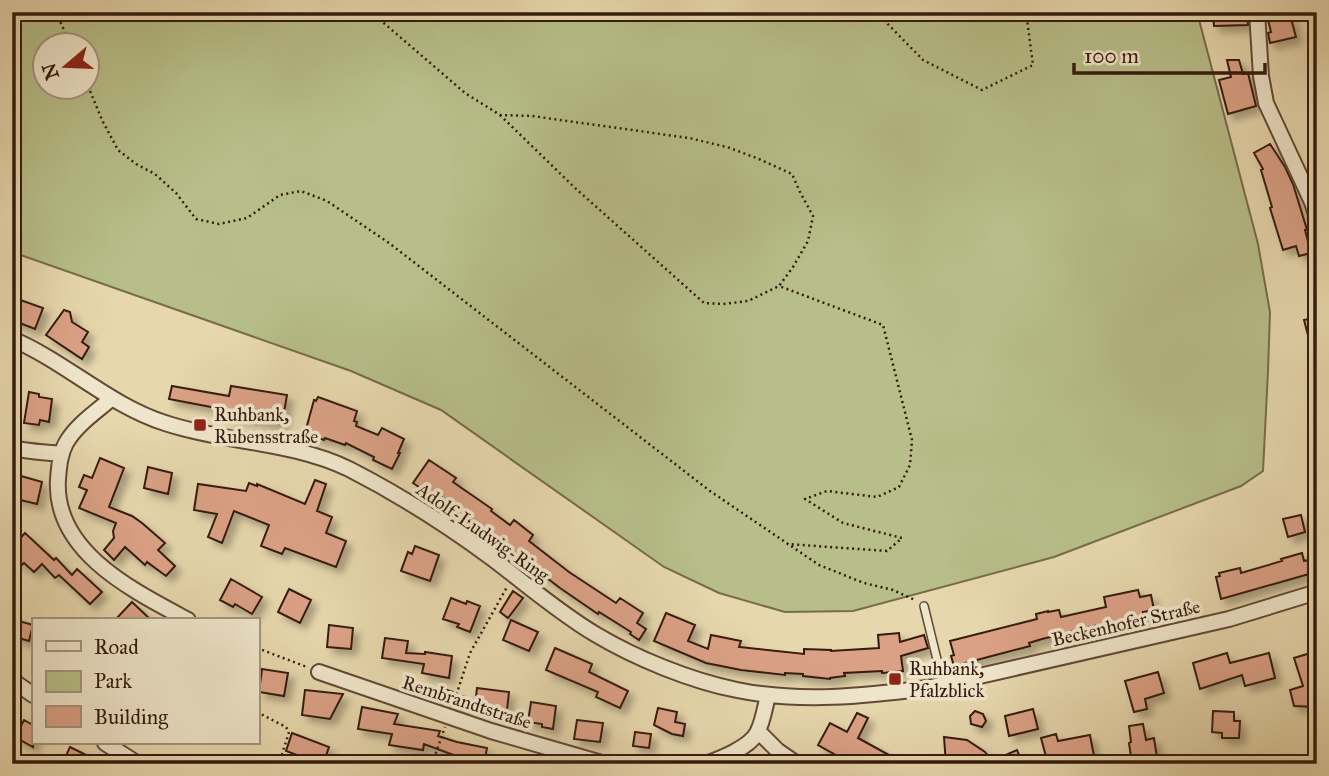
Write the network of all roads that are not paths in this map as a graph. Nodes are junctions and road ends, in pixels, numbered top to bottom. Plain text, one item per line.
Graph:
1 (1257, 12) edge
2 (1317, 218) edge
3 (12, 339) edge
4 (112, 398) junction
5 (12, 448) edge
6 (62, 454) junction
7 (1317, 592) edge
8 (924, 606) road end
9 (184, 618) edge
10 (319, 673) road end
11 (12, 681) edge
12 (943, 685) junction
13 (32, 694) edge
14 (768, 695) junction
15 (758, 731) junction
16 (107, 744) edge
17 (138, 764) edge
18 (605, 764) edge
19 (705, 764) edge
20 (797, 764) edge

1 - 2 street
3 - 4 street, Adolf-Ludwig-Ring
4 - 6 street
4 - 14 street, Adolf-Ludwig-Ring
5 - 6 street
6 - 9 street
7 - 12 street, Beckenhofer Straße
8 - 12 lane
10 - 18 street, Rembrandtstraße
11 - 13 street
12 - 14 street, Adolf-Ludwig-Ring
14 - 15 street
15 - 19 street
15 - 20 street
16 - 17 street

